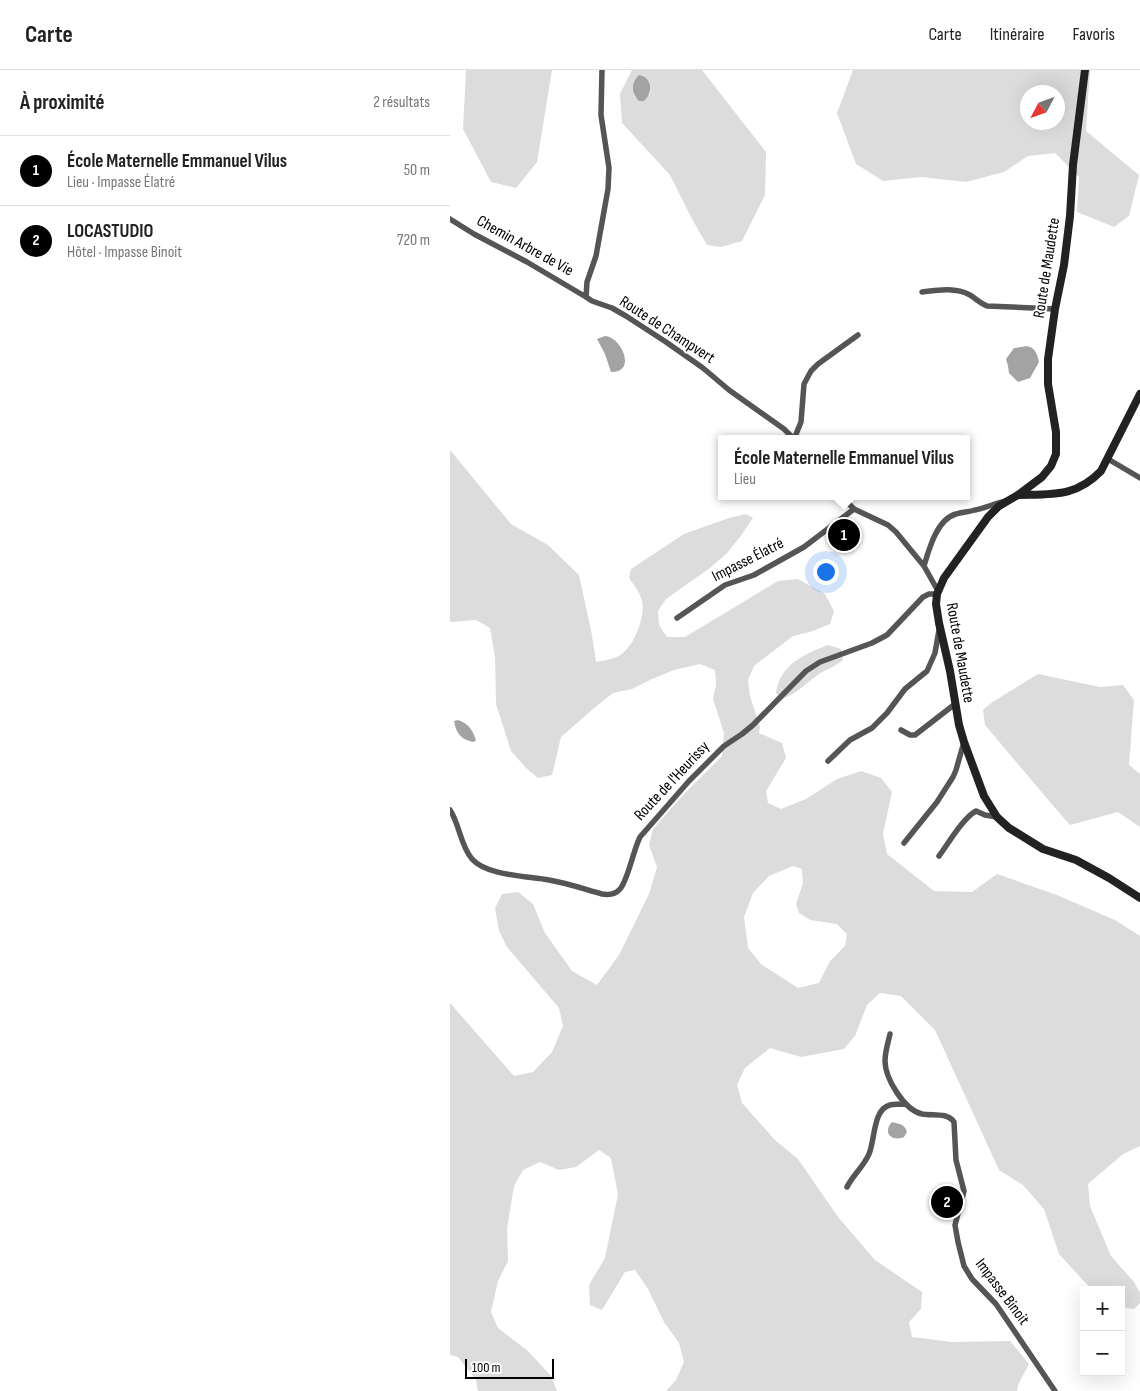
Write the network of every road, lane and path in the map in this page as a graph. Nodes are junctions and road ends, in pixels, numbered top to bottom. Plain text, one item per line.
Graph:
1 (602, 70) edge
2 (1085, 70) edge
3 (450, 219) edge
4 (922, 292) dead end
5 (586, 296) junction
6 (1055, 309) junction
7 (858, 335) dead end
8 (1140, 394) edge
9 (790, 435) edge
10 (796, 435) edge
11 (1108, 459) junction
12 (1140, 478) edge
13 (1018, 495) junction
14 (845, 500) edge
15 (1006, 501) junction
16 (854, 509) junction
17 (924, 566) junction
18 (938, 592) junction
19 (677, 618) dead end
20 (940, 628) junction
21 (955, 704) junction
22 (902, 730) dead end
23 (964, 742) junction
24 (828, 761) dead end
25 (450, 810) edge
26 (997, 817) junction
27 (904, 843) dead end
28 (939, 856) dead end
29 (1140, 898) edge
30 (890, 1034) dead end
31 (906, 1104) junction
32 (847, 1187) dead end
33 (1055, 1391) edge

1 - 5 street
2 - 6 street, Route de Maudette
3 - 5 street, Chemin Arbre de Vie
4 - 6 street
5 - 9 street, Route de Champvert
6 - 13 street, Route de Maudette
7 - 10 street
8 - 11 street
11 - 12 street
11 - 13 street
13 - 15 street, Route de Maudette
14 - 16 street
15 - 17 street
15 - 18 street, Route de Maudette
16 - 17 street
16 - 19 street, Impasse Élatré
17 - 18 street
18 - 20 street, Route de Maudette
18 - 25 street, Route de l'Heurissy
20 - 21 street, Route de Maudette
20 - 24 street
21 - 22 street
21 - 23 street, Route de Maudette
23 - 26 street, Route de Maudette
23 - 27 street
26 - 28 street
26 - 29 street, Route de Maudette
30 - 31 street, Impasse Binoit
31 - 32 street
31 - 33 street, Impasse Binoit

